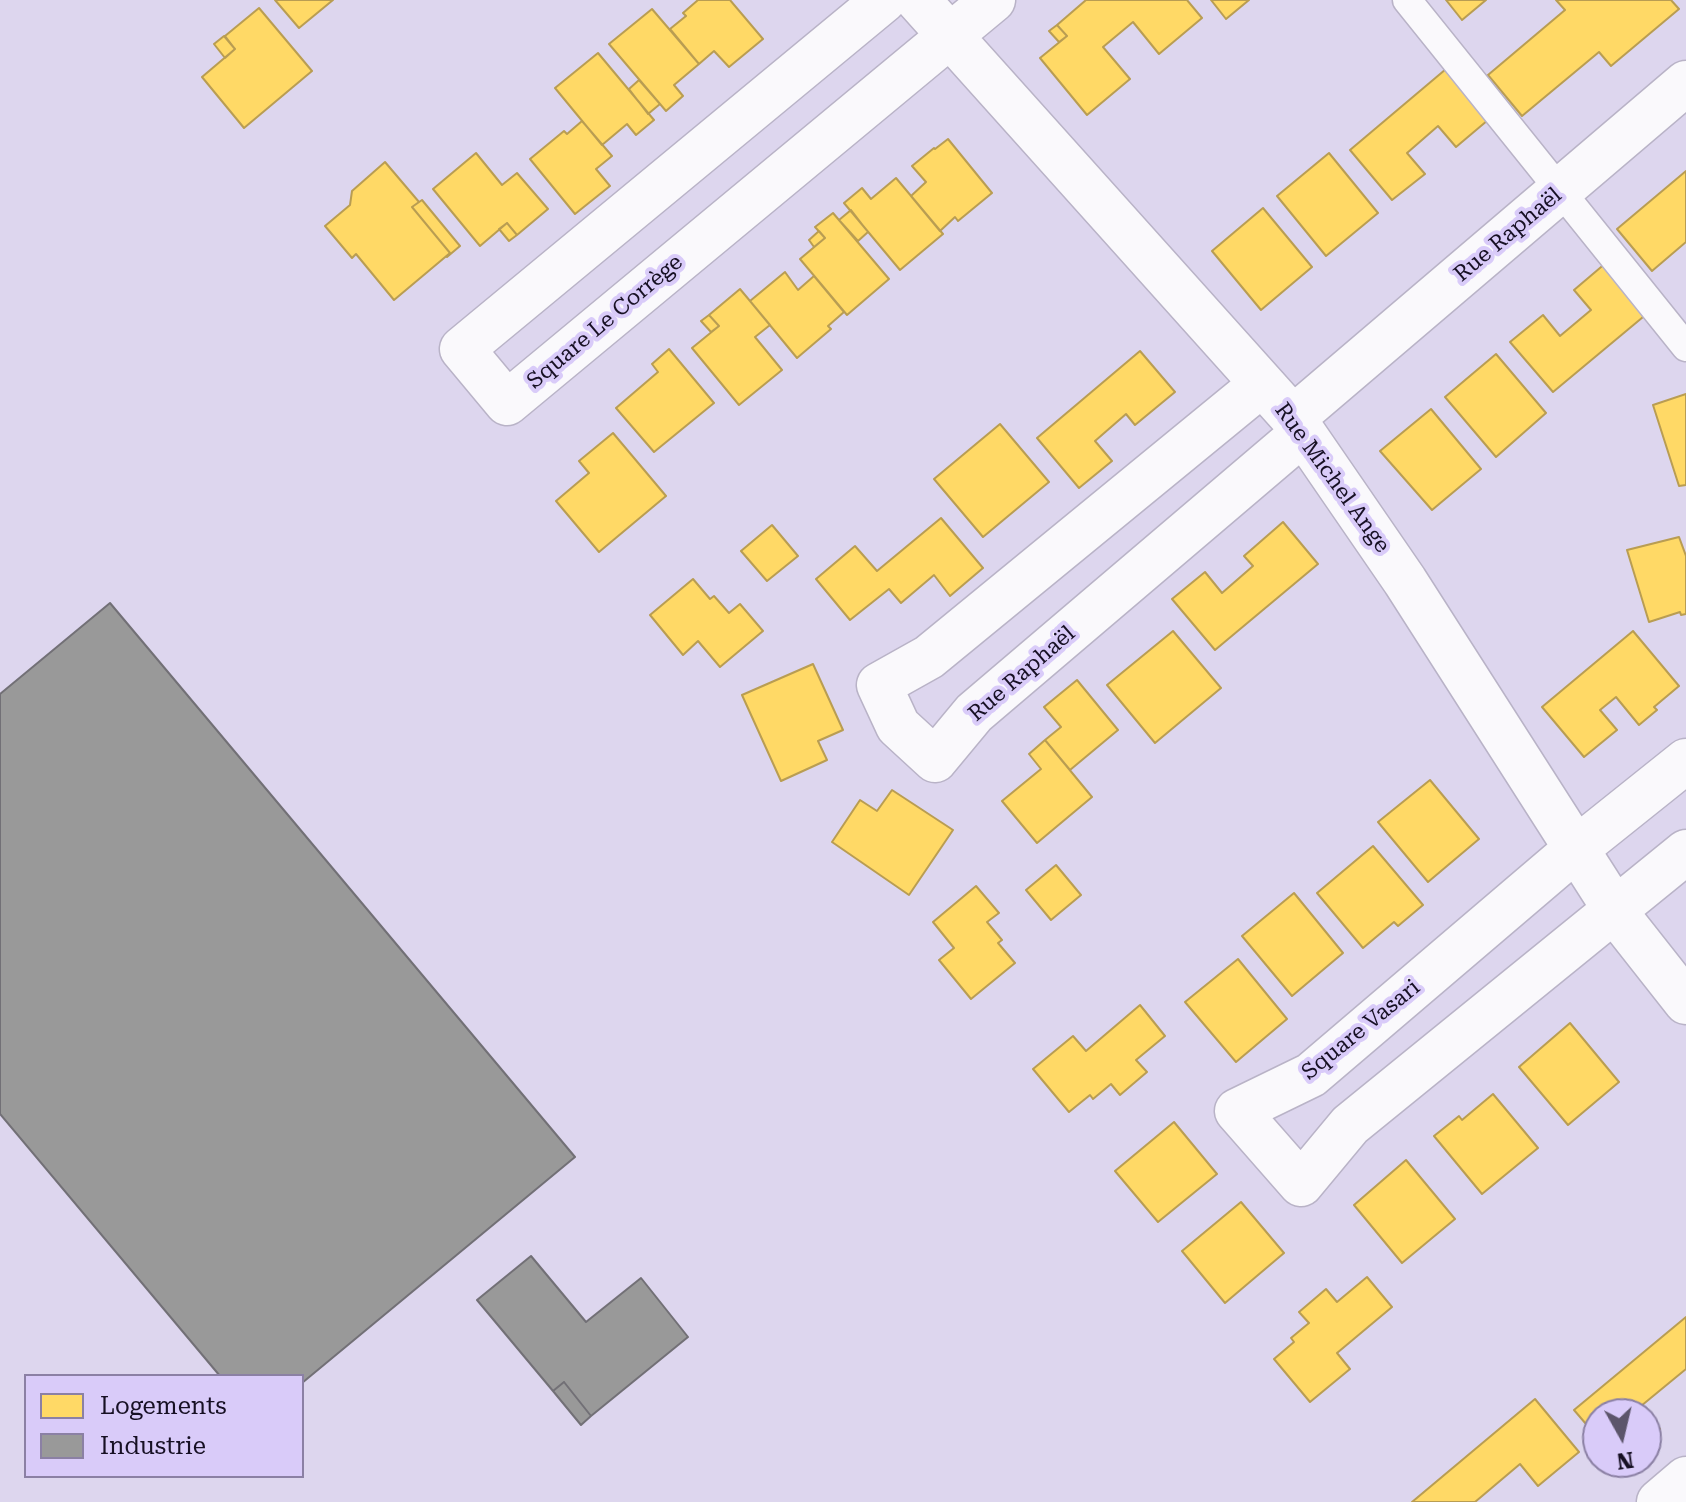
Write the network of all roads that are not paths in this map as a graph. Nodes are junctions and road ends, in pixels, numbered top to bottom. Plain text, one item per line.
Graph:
1 (884, 0) edge
2 (918, 0) edge
3 (993, 0) edge
4 (1407, 0) edge
5 (950, 35) junction
6 (1686, 83) edge
7 (1561, 190) junction
8 (1686, 347) edge
9 (1262, 384) junction
10 (1298, 426) junction
11 (1686, 761) edge
12 (1576, 849) junction
13 (1686, 852) edge
14 (1615, 910) junction
15 (1686, 1002) edge
16 (1686, 1479) edge
17 (1659, 1502) edge

1 - 5 street, Square Le Corrège
2 - 5 street, Rue Michel Ange
3 - 5 street, Square Le Corrège
4 - 7 lane
5 - 9 street, Rue Michel Ange
6 - 7 street, Rue Raphaël
7 - 8 lane
7 - 10 street, Rue Raphaël
9 - 10 street, Rue Michel Ange
9 - 10 street, Rue Raphaël
10 - 12 street, Rue Michel Ange
11 - 12 street, Square Vasari
12 - 14 street, Rue Michel Ange
12 - 14 street, Square Vasari
13 - 14 street, Square Vasari
14 - 15 street, Rue Michel Ange
16 - 17 street

